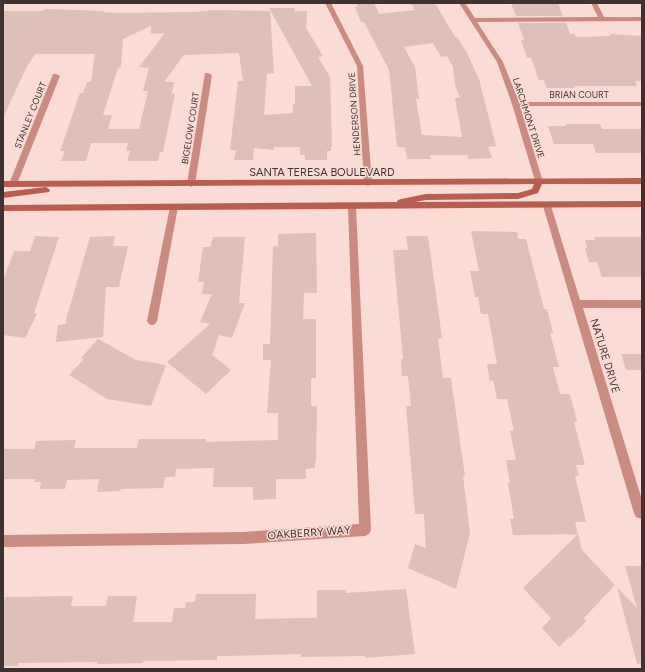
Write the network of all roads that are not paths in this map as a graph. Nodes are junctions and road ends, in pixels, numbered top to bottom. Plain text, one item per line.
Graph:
1 (328, 3) edge
2 (462, 3) edge
3 (594, 3) edge
4 (642, 19) edge
5 (474, 20) junction
6 (602, 20) junction
7 (208, 75) dead end
8 (56, 76) dead end
9 (516, 104) junction
10 (642, 104) edge
11 (642, 181) edge
12 (539, 182) junction
13 (368, 183) junction
14 (3, 184) edge
15 (13, 184) junction
16 (93, 184) junction
17 (191, 184) junction
18 (3, 194) edge
19 (642, 204) edge
20 (379, 206) junction
21 (547, 206) junction
22 (174, 207) junction
23 (352, 207) junction
24 (3, 208) edge
25 (577, 304) junction
26 (642, 304) edge
27 (152, 321) dead end
28 (642, 513) edge
29 (3, 541) edge

1 - 13 street, HENDERSON DRIVE
2 - 5 street, LARCHMONT DRIVE
3 - 6 street
4 - 6 street
5 - 6 street
5 - 9 street, LARCHMONT DRIVE
7 - 17 street, BIGELOW COURT
8 - 15 street, STANLEY COURT
9 - 10 street, BRIAN COURT
9 - 12 street, LARCHMONT DRIVE
11 - 12 main road, SANTA TERESA BOULEVARD
12 - 13 main road, SANTA TERESA BOULEVARD
12 - 20 main road
13 - 17 main road, SANTA TERESA BOULEVARD
14 - 15 main road, SANTA TERESA BOULEVARD
15 - 16 main road, SANTA TERESA BOULEVARD
16 - 17 main road, SANTA TERESA BOULEVARD
16 - 18 main road
19 - 21 main road
20 - 21 main road
20 - 23 main road
21 - 25 street, NATURE DRIVE
22 - 23 main road
22 - 24 main road
22 - 27 street
23 - 29 street, OAKBERRY WAY
25 - 26 street
25 - 28 street, NATURE DRIVE

